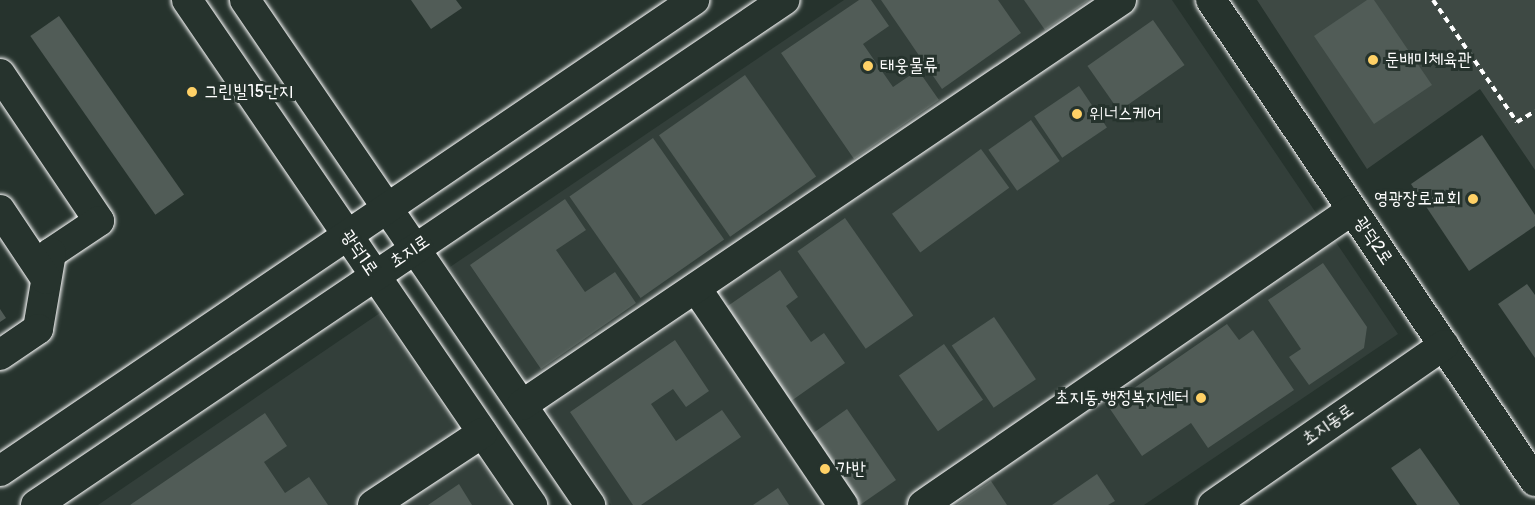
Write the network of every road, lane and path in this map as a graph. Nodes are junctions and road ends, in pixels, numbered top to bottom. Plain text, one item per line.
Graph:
1 (187, 0) edge
2 (245, 0) edge
3 (694, 0) edge
4 (784, 0) edge
5 (1121, 0) edge
6 (1211, 0) edge
7 (1433, 0) edge
8 (5, 94) edge
9 (1535, 111) edge
10 (387, 207) junction
11 (0, 210) edge
12 (1352, 210) junction
13 (346, 234) junction
14 (415, 249) junction
15 (375, 276) junction
16 (46, 279) junction
17 (696, 288) junction
18 (1444, 345) junction
19 (0, 355) edge
20 (522, 405) junction
21 (482, 433) junction
22 (0, 471) edge
23 (1535, 481) edge
24 (36, 505) edge
25 (373, 505) edge
26 (531, 505) edge
27 (590, 505) edge
28 (843, 505) edge
29 (923, 505) edge
30 (1213, 505) edge

1 - 13 street, 광덕1로
2 - 10 street
3 - 10 street
4 - 14 street, 초지로
5 - 17 street
6 - 12 street, 광덕2로
7 - 9 path
8 - 16 street
10 - 13 street
10 - 14 street
11 - 16 street
12 - 18 street, 광덕2로
12 - 29 street
13 - 15 street, 광덕1로
13 - 22 street
14 - 15 street, 초지로
14 - 20 street
15 - 21 street, 광덕1로
15 - 24 street, 초지로
16 - 19 street
17 - 20 street
17 - 28 street
18 - 23 street, 광덕2로
18 - 30 street, 초지동로
20 - 27 street
21 - 25 street
21 - 26 street, 광덕1로

